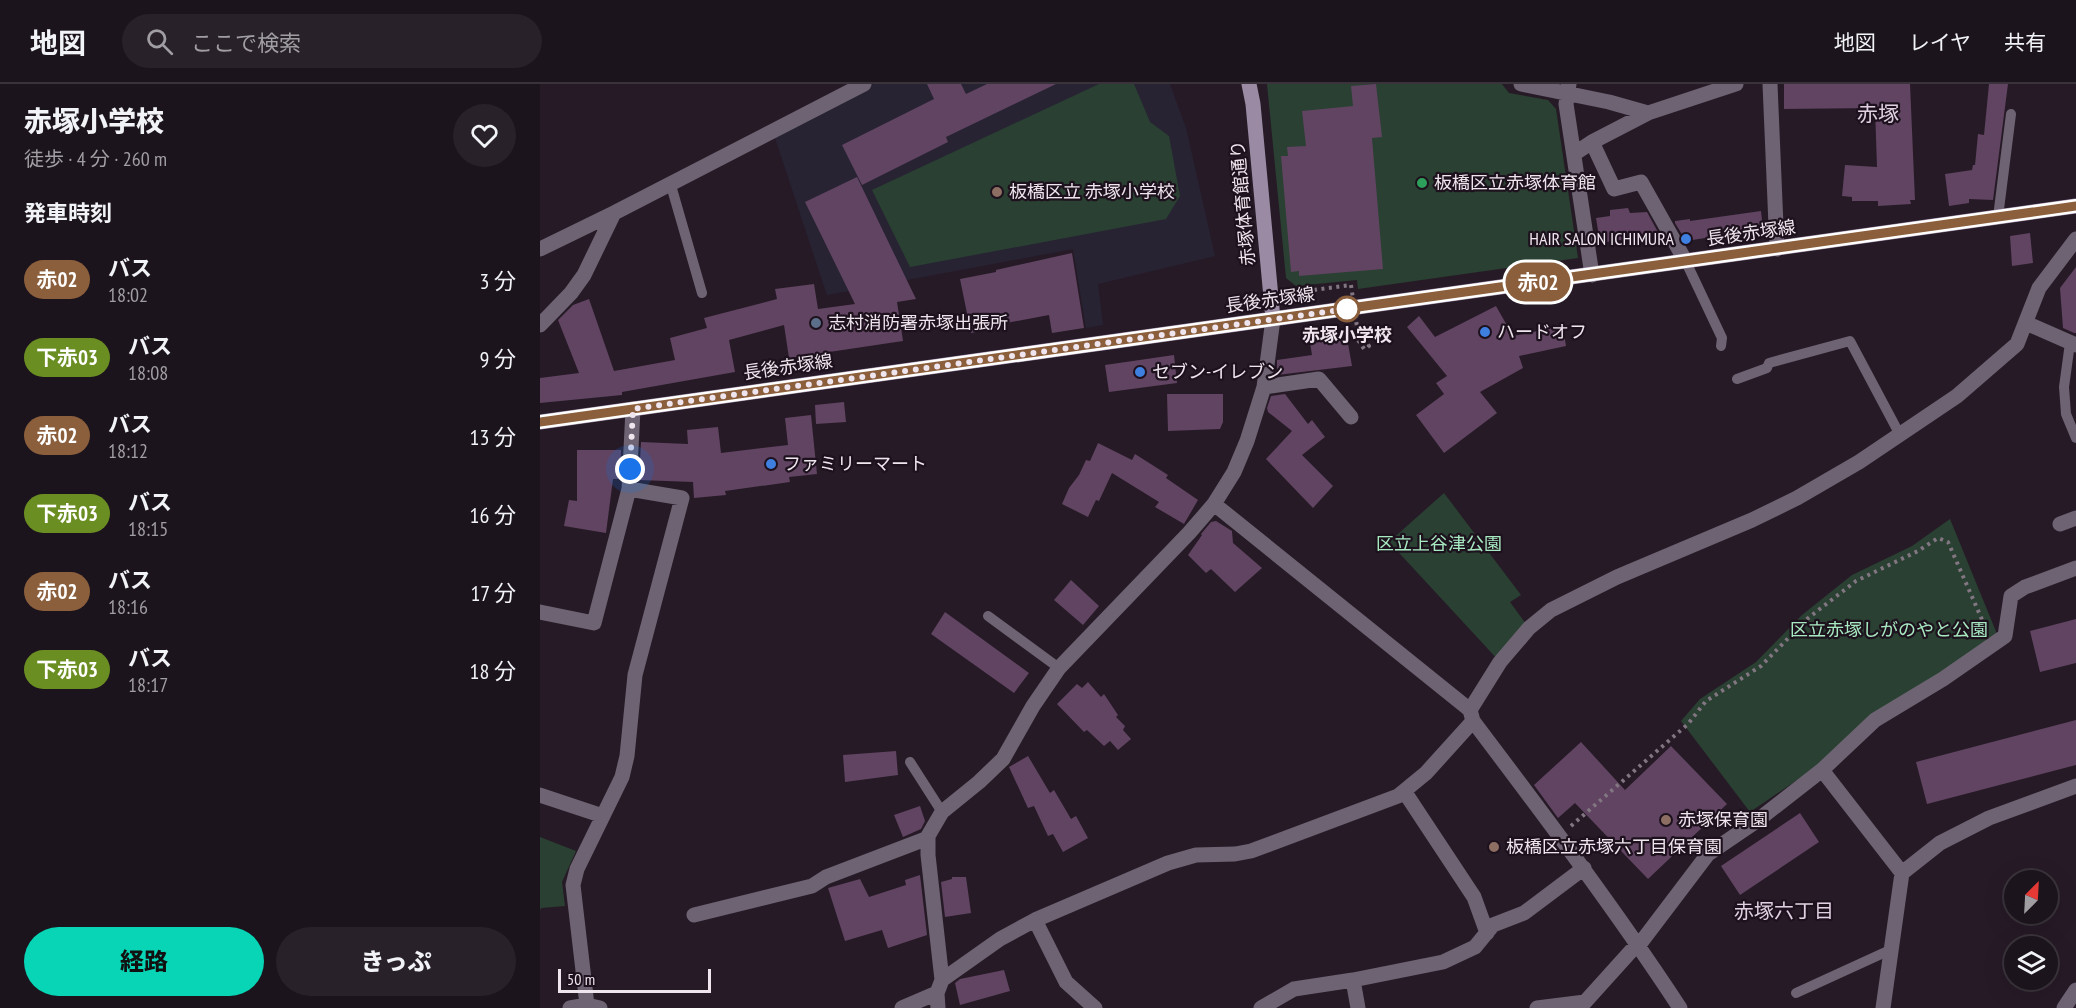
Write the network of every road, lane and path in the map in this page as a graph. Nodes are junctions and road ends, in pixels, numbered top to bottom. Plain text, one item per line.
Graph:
1 (864, 84) edge
2 (1249, 84) edge
3 (1521, 84) edge
4 (1736, 84) edge
5 (1770, 84) edge
6 (1568, 89) edge
7 (1648, 113) junction
8 (2011, 114) dead end
9 (1592, 142) junction
10 (1574, 154) junction
11 (670, 182) junction
12 (2076, 206) edge
13 (614, 213) junction
14 (1998, 217) junction
15 (2076, 239) edge
16 (540, 249) edge
17 (1777, 249) junction
18 (1686, 262) junction
19 (1592, 275) junction
20 (1314, 290) dead end
21 (702, 293) dead end
22 (1274, 320) junction
23 (2026, 323) junction
24 (540, 325) edge
25 (1354, 334) dead end
26 (2073, 344) edge
27 (1721, 346) dead end
28 (1737, 379) dead end
29 (1263, 387) junction
30 (633, 409) junction
31 (1351, 417) dead end
32 (540, 422) edge
33 (1900, 435) junction
34 (2076, 438) edge
35 (629, 489) junction
36 (1212, 507) junction
37 (2076, 518) edge
38 (2060, 524) dead end
39 (2076, 568) edge
40 (540, 612) edge
41 (988, 616) dead end
42 (1993, 645) junction
43 (1059, 668) junction
44 (1472, 715) junction
45 (910, 762) dead end
46 (1822, 771) junction
47 (2076, 786) edge
48 (1404, 791) junction
49 (540, 795) edge
50 (942, 812) junction
51 (603, 816) junction
52 (1559, 836) junction
53 (928, 838) junction
54 (1584, 868) junction
55 (1902, 873) junction
56 (694, 915) dead end
57 (1035, 920) junction
58 (1487, 933) junction
59 (1639, 945) junction
60 (1890, 950) junction
61 (1353, 980) junction
62 (2076, 990) edge
63 (1796, 993) dead end
64 (939, 994) edge
65 (594, 1006) edge
66 (570, 1008) edge
67 (902, 1008) edge
68 (1095, 1008) edge
69 (1261, 1008) edge
70 (1358, 1008) edge
71 (1537, 1008) edge
72 (1680, 1008) edge
73 (1883, 1008) edge
74 (2064, 1008) edge

1 - 11 street
2 - 22 main road, 赤塚体育館通り
3 - 6 street
4 - 7 street
5 - 17 street
6 - 7 street
6 - 10 street
7 - 9 street
8 - 14 lane
9 - 10 street
9 - 18 street
10 - 19 street
11 - 13 street
11 - 21 lane
12 - 14 main road, 長後赤塚線
13 - 16 street
13 - 24 street
14 - 17 main road, 長後赤塚線
15 - 23 street
17 - 18 main road, 長後赤塚線
18 - 19 main road, 長後赤塚線
18 - 27 lane
19 - 22 main road, 長後赤塚線
20 - 25 path, bridge
22 - 29 street
22 - 30 main road, 長後赤塚線
23 - 26 street
23 - 33 street
26 - 34 lane
28 - 33 lane
29 - 31 street
29 - 36 street
30 - 32 main road, 長後赤塚線
30 - 35 street
33 - 44 street
35 - 40 street
35 - 51 street
36 - 43 street
36 - 44 street
37 - 38 street
39 - 42 street
41 - 43 lane
42 - 46 street
42 - 52 path
43 - 50 street
44 - 48 street
44 - 52 street
45 - 50 lane
46 - 55 street
46 - 59 street
47 - 55 street
48 - 57 street
48 - 58 street
49 - 51 street
50 - 53 street
51 - 65 street
52 - 54 street
53 - 56 street
53 - 64 street
54 - 58 street
54 - 59 street
55 - 60 street
57 - 64 street
57 - 68 street
58 - 61 street
59 - 71 street
59 - 72 street
60 - 63 lane
60 - 73 street
61 - 69 street
61 - 70 street
62 - 74 street
64 - 67 street
65 - 66 street

